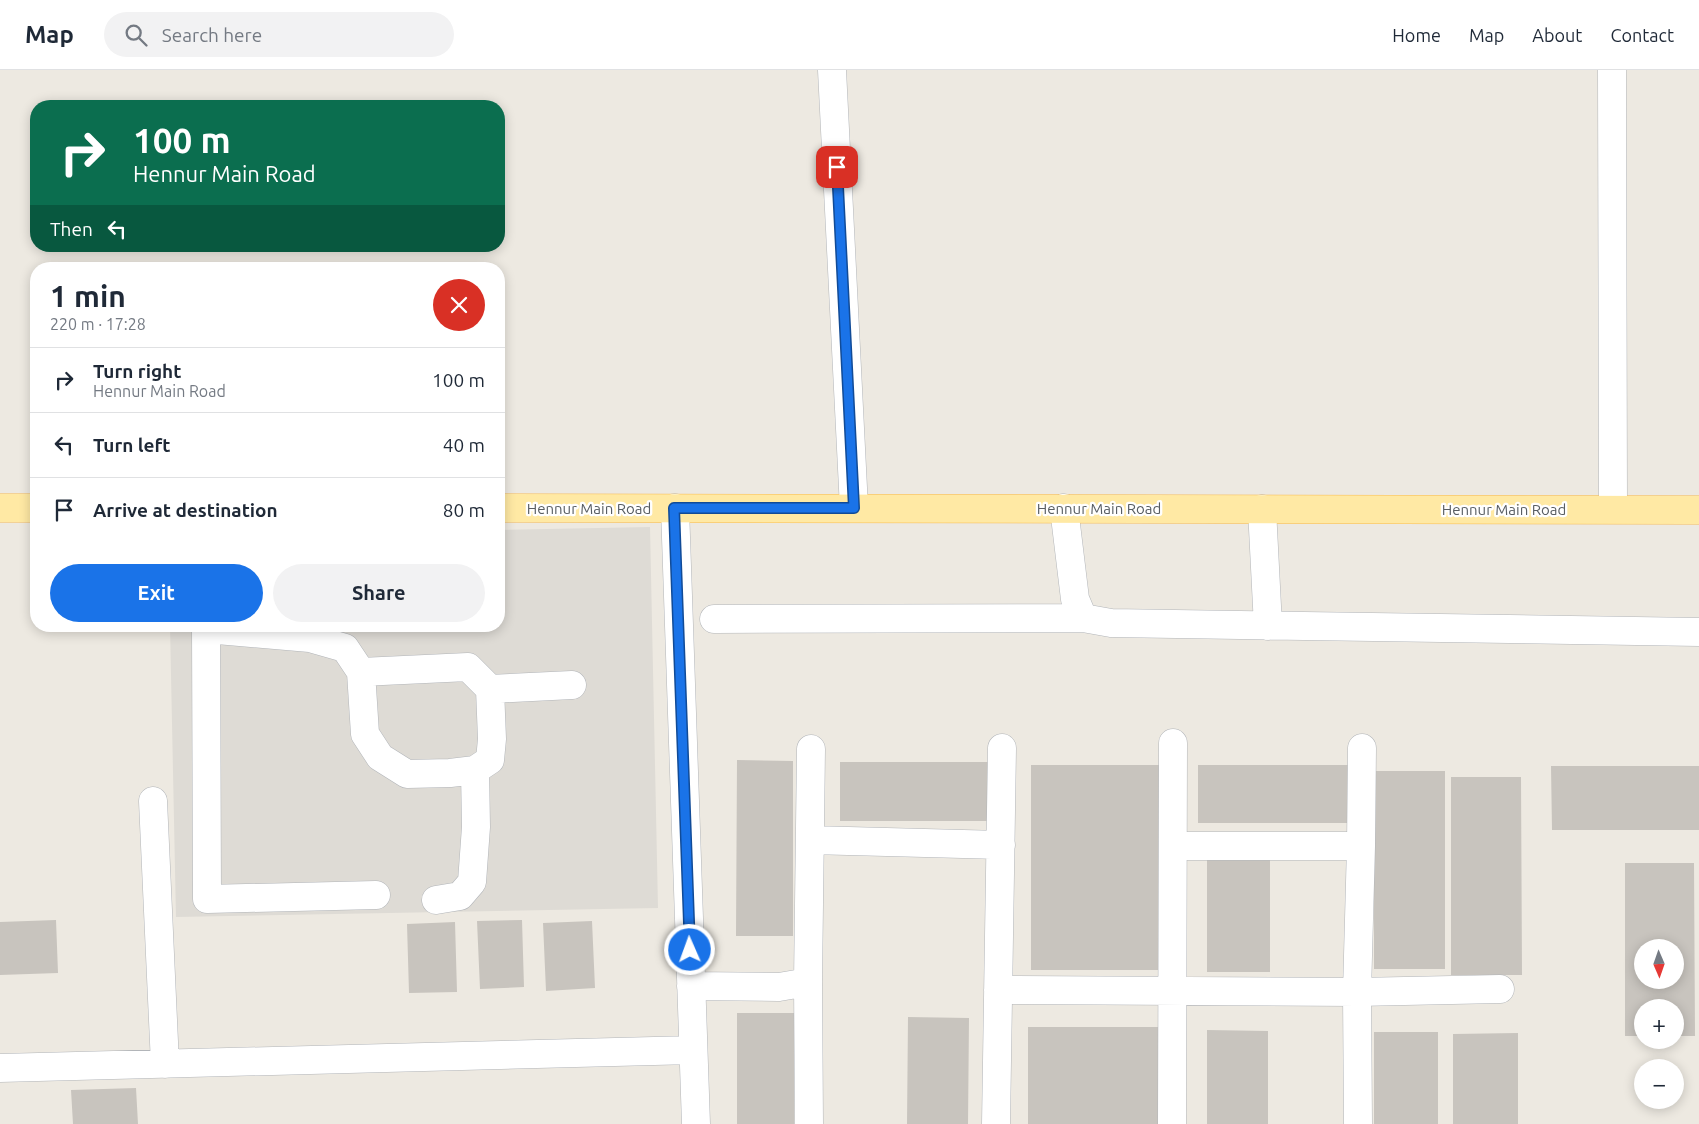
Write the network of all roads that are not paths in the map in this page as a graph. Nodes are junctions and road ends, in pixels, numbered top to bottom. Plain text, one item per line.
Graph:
1 (832, 70) edge
2 (1612, 70) edge
3 (0, 508) edge
4 (30, 508) edge
5 (505, 508) edge
6 (674, 508) junction
7 (854, 508) junction
8 (1064, 508) junction
9 (1262, 509) junction
10 (1613, 509) junction
11 (1699, 510) edge
12 (1083, 618) junction
13 (714, 619) dead end
14 (1268, 626) junction
15 (206, 632) edge
16 (253, 632) edge
17 (1699, 632) edge
18 (361, 672) junction
19 (572, 685) dead end
20 (490, 689) junction
21 (1173, 743) dead end
22 (1002, 748) dead end
23 (1362, 748) dead end
24 (811, 749) dead end
25 (475, 770) junction
26 (153, 801) dead end
27 (810, 840) junction
28 (1001, 845) junction
29 (1173, 846) junction
30 (1361, 846) junction
31 (376, 895) dead end
32 (436, 900) dead end
33 (808, 982) junction
34 (691, 986) junction
35 (1500, 989) dead end
36 (998, 990) junction
37 (1173, 991) junction
38 (1357, 992) junction
39 (693, 1050) junction
40 (165, 1064) junction
41 (0, 1068) edge
42 (696, 1124) edge
43 (809, 1124) edge
44 (996, 1124) edge
45 (1172, 1124) edge
46 (1358, 1124) edge

1 - 7 street
2 - 10 street
3 - 4 main road
5 - 6 main road, Hennur Main Road
6 - 7 main road, Hennur Main Road
6 - 34 street
7 - 8 main road, Hennur Main Road
8 - 9 main road, Hennur Main Road
8 - 12 street
9 - 10 main road, Hennur Main Road
9 - 14 street
10 - 11 main road, Hennur Main Road
12 - 13 street
12 - 14 street
14 - 17 street
15 - 31 street
16 - 18 street
18 - 20 street
18 - 25 street
19 - 20 street
20 - 25 street
21 - 29 street
22 - 28 street
23 - 30 street
24 - 27 street
25 - 32 street
26 - 40 street
27 - 28 street
27 - 33 street
28 - 36 street
29 - 30 street
29 - 37 street
30 - 38 street
33 - 34 street
33 - 43 street
34 - 39 street
35 - 38 street
36 - 37 street
36 - 44 street
37 - 38 street
37 - 45 street
38 - 46 street
39 - 40 street
39 - 42 street
40 - 41 street

